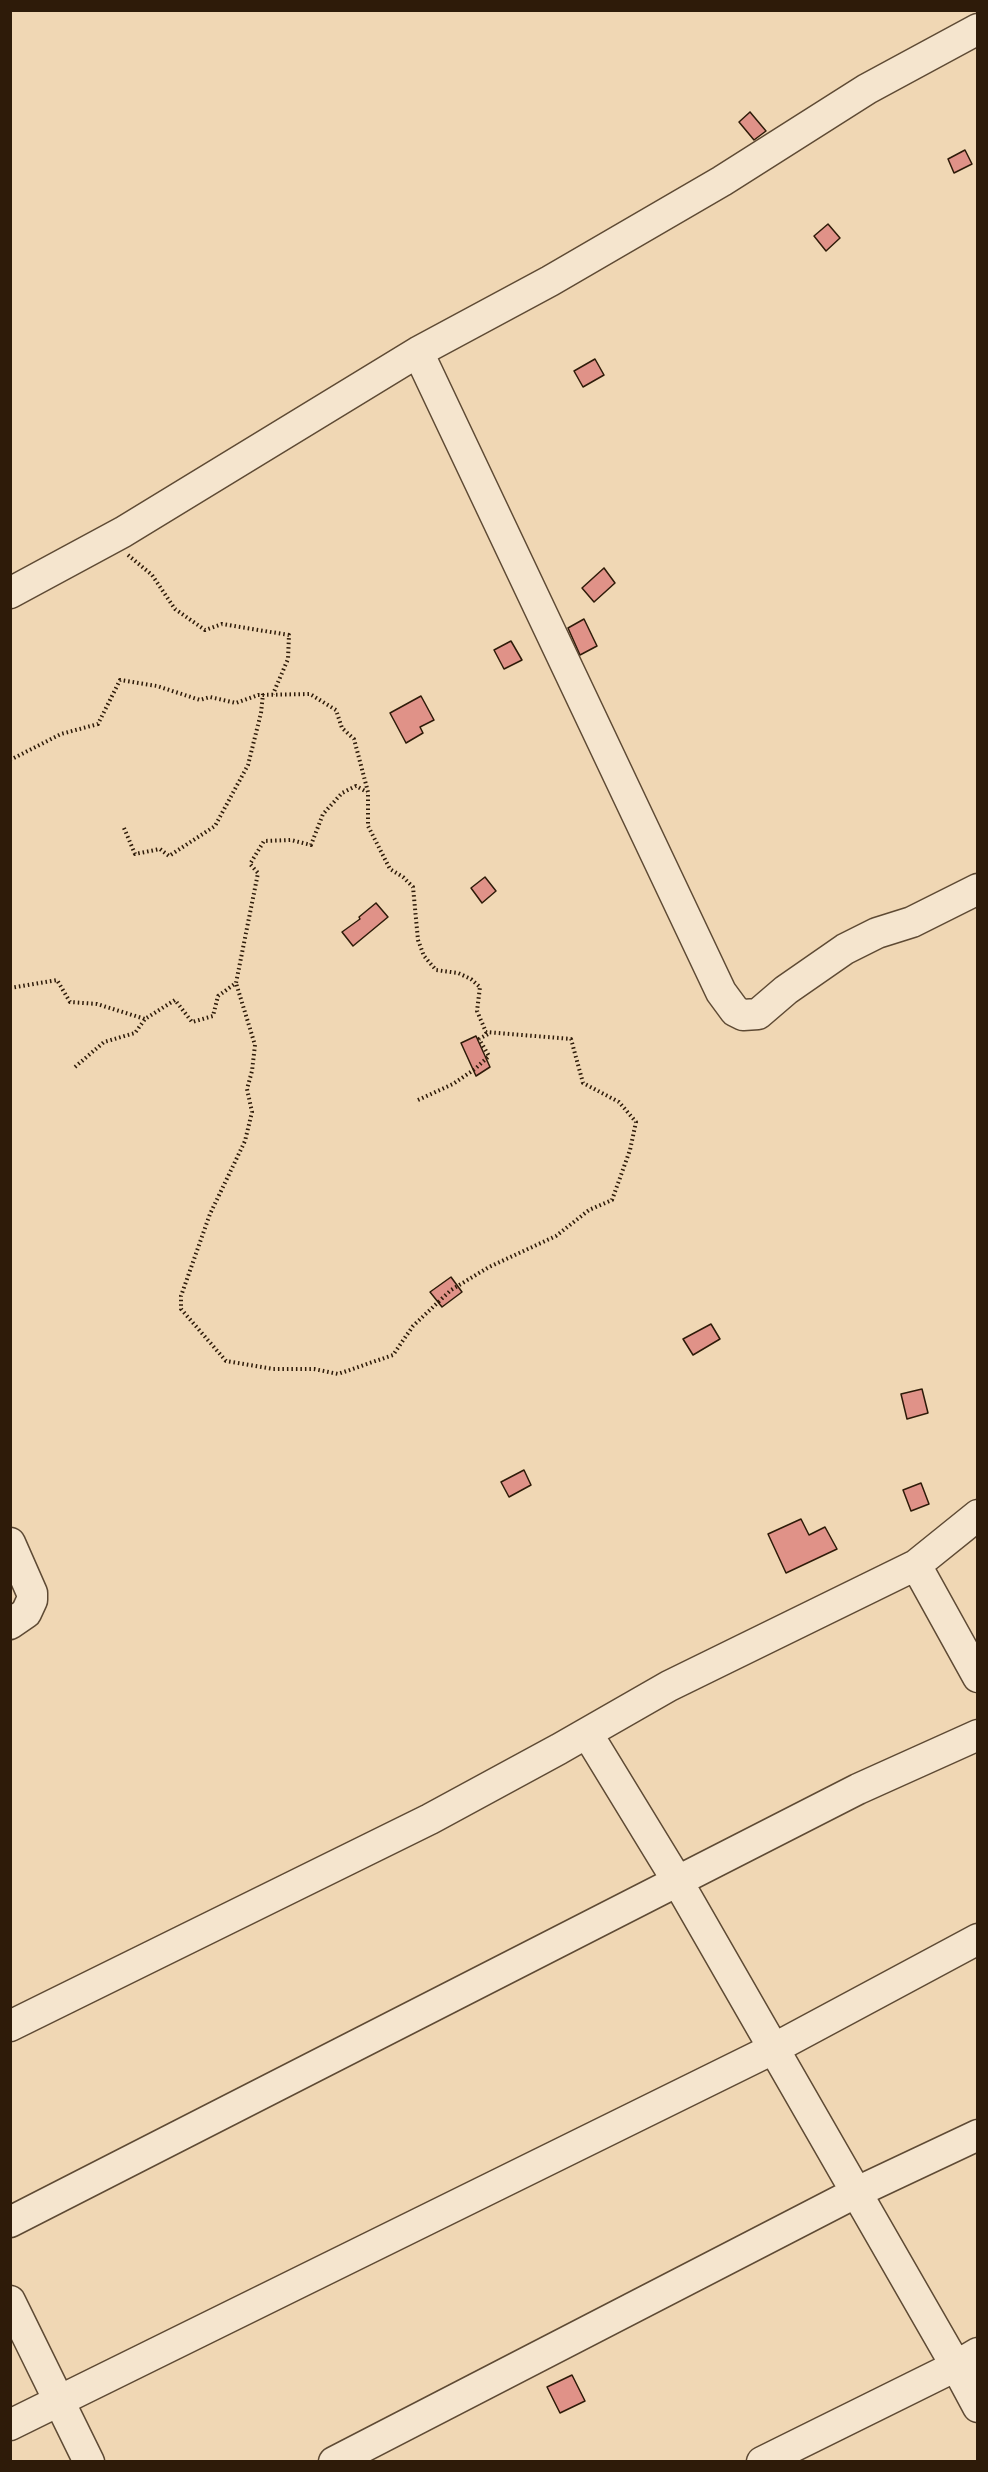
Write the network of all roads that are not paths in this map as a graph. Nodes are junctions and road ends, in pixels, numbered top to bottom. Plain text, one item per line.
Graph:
1 (978, 29) edge
2 (418, 352) junction
3 (10, 593) edge
4 (978, 889) edge
5 (978, 1515) edge
6 (10, 1543) edge
7 (916, 1565) junction
8 (10, 1624) edge
9 (978, 1677) edge
10 (587, 1733) junction
11 (978, 1735) edge
12 (678, 1882) junction
13 (978, 1939) edge
14 (10, 2026) edge
15 (773, 2049) junction
16 (978, 2135) edge
17 (857, 2192) junction
18 (10, 2222) edge
19 (10, 2301) edge
20 (967, 2360) edge
21 (59, 2399) junction
22 (978, 2408) edge
23 (10, 2425) edge
24 (89, 2462) edge
25 (334, 2462) edge
26 (762, 2462) edge

1 - 2 street
2 - 3 street
2 - 4 street
5 - 7 street
6 - 8 street
7 - 9 street
7 - 10 street
10 - 12 street
10 - 14 street
11 - 12 street
12 - 15 street
12 - 18 street
13 - 15 street
15 - 17 street
15 - 21 street
16 - 17 street
17 - 20 street
17 - 25 street
19 - 21 street
20 - 22 street
20 - 26 street
21 - 23 street
21 - 24 street

